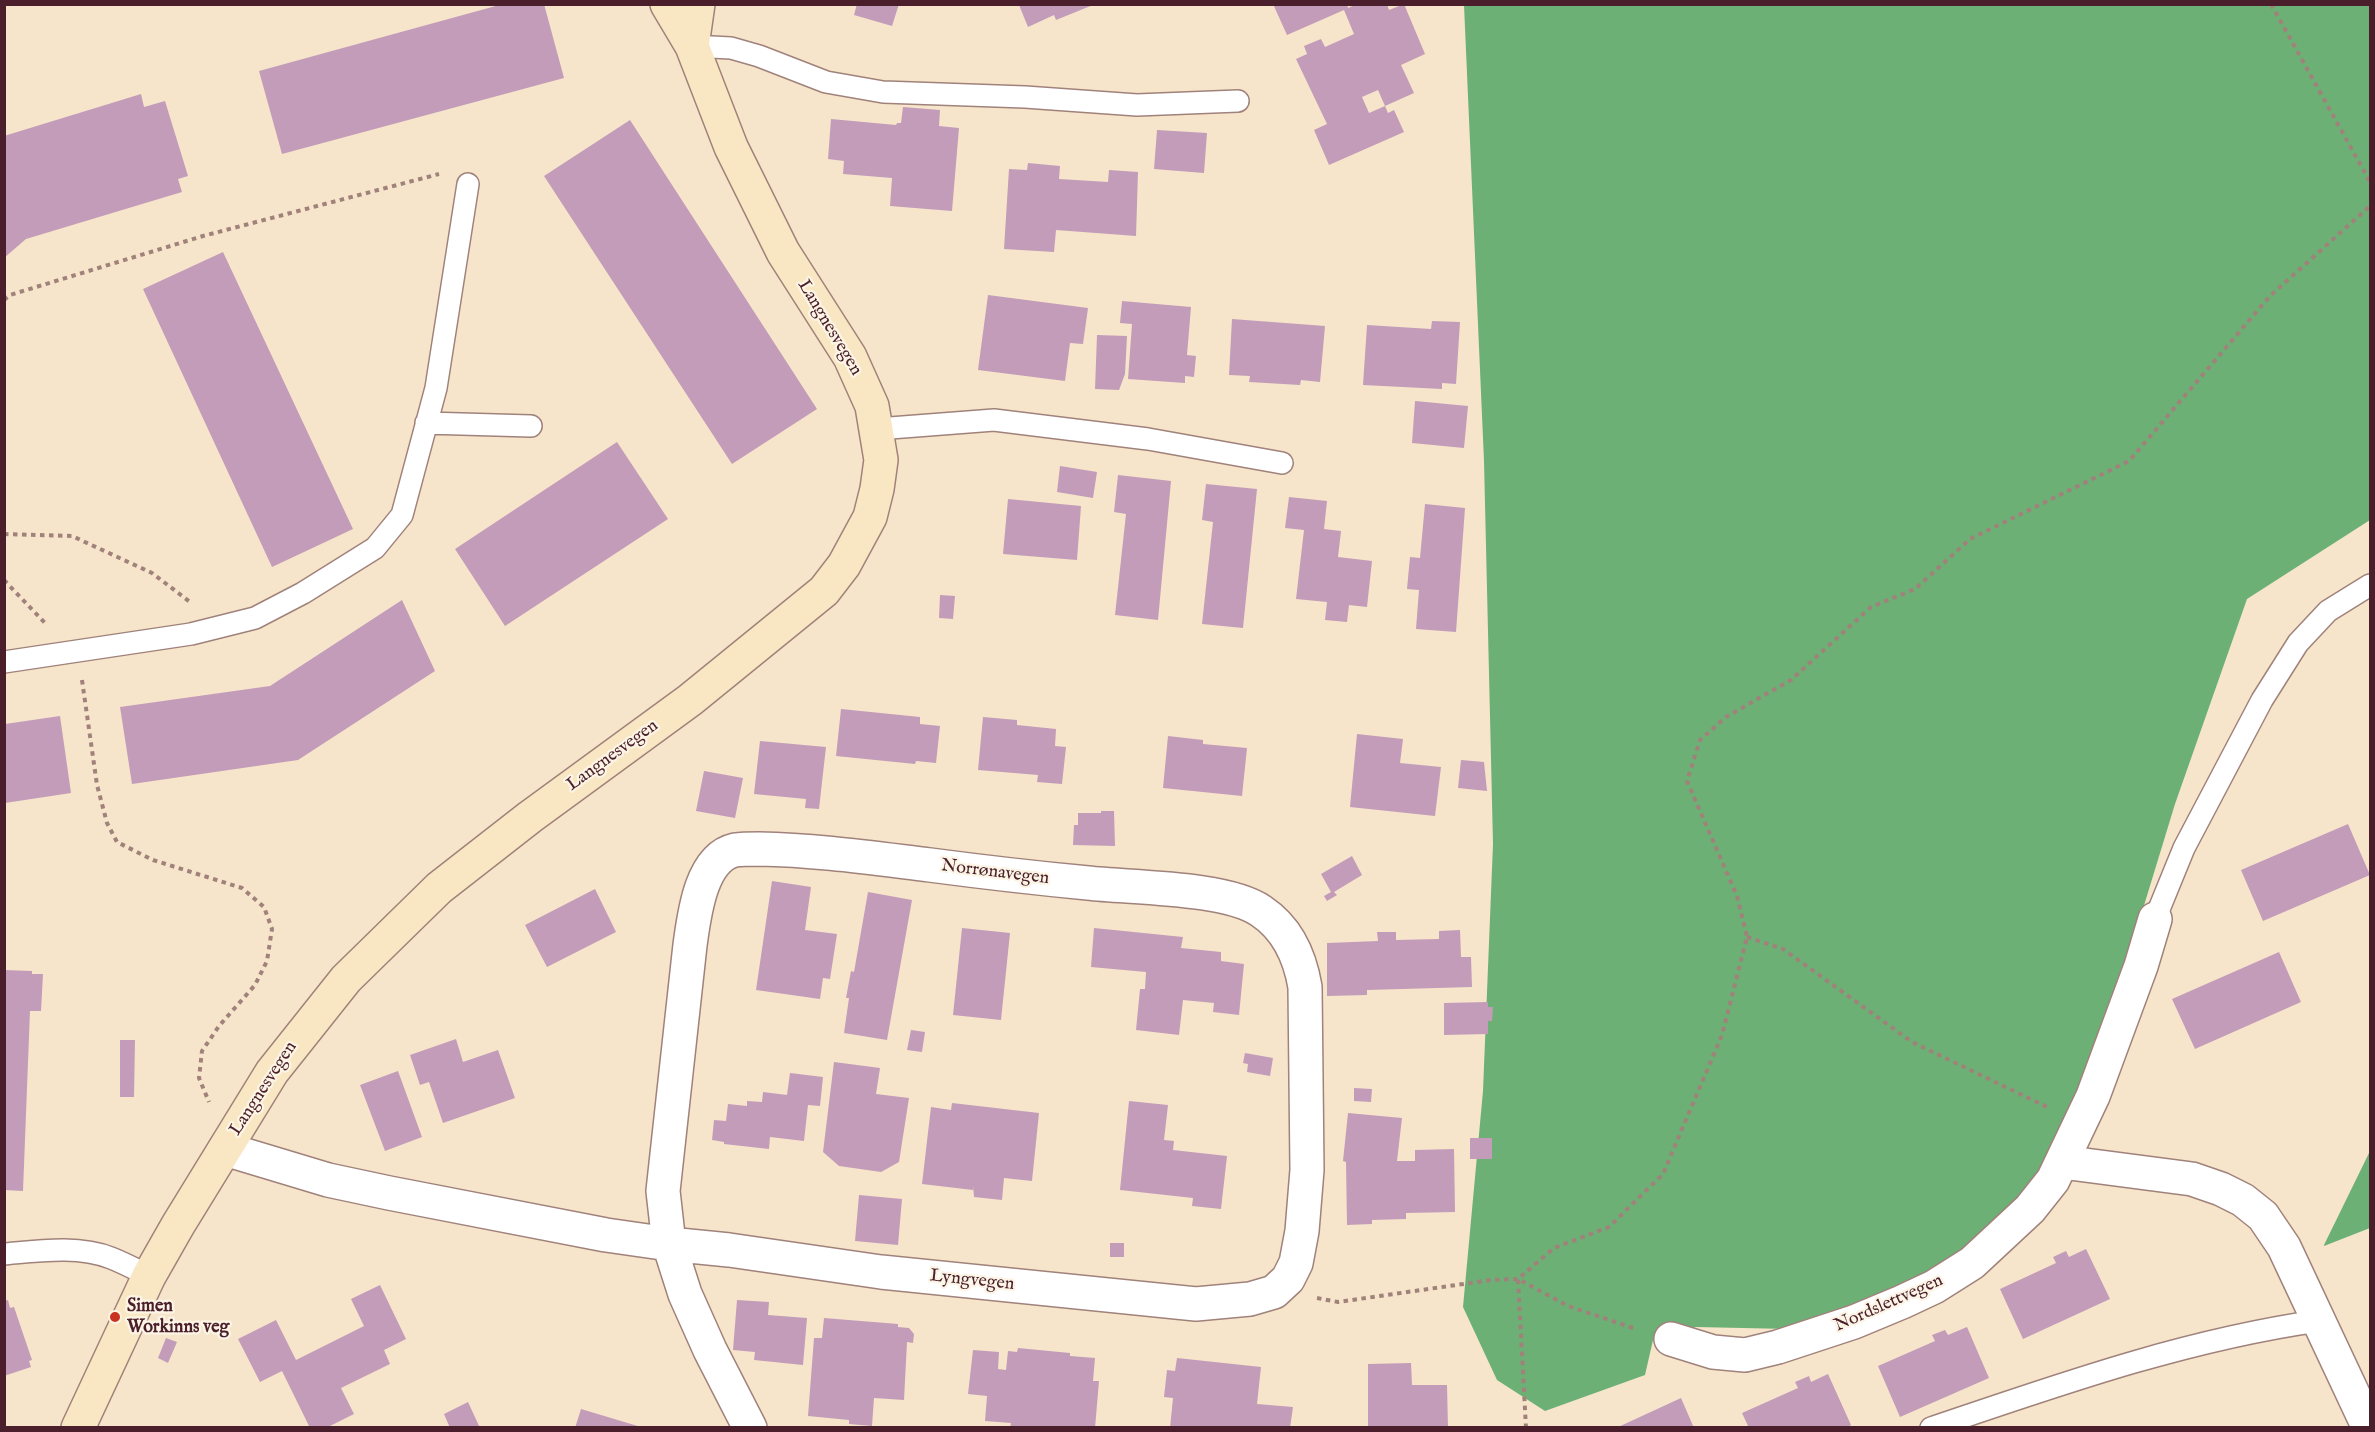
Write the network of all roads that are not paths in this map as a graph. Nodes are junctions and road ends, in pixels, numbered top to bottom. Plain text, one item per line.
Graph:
1 (667, 4) edge
2 (698, 4) edge
3 (692, 46) junction
4 (1238, 101) dead end
5 (468, 184) road end
6 (426, 423) junction
7 (531, 426) dead end
8 (877, 429) junction
9 (1281, 463) dead end
10 (2370, 585) edge
11 (4, 662) edge
12 (2155, 919) joint
13 (230, 1141) junction
14 (2062, 1162) junction
15 (669, 1244) junction
16 (4, 1254) edge
17 (149, 1276) junction
18 (1274, 1292) joint
19 (2318, 1321) junction
20 (1671, 1339) road end
21 (78, 1428) edge
22 (750, 1428) edge
23 (1931, 1428) edge
24 (2369, 1428) edge

1 - 3 street, Langnesvegen
2 - 3 street, Langnesvegen
3 - 4 lane
3 - 8 street, Langnesvegen
5 - 6 lane
6 - 7 lane
6 - 11 lane
8 - 9 lane
8 - 13 street, Langnesvegen
10 - 12 lane
12 - 14 street, Nordslettvegen
13 - 15 street
13 - 17 street, Langnesvegen
14 - 19 street
14 - 20 street, Nordslettvegen
15 - 18 street, Lyngvegen
15 - 18 street, Norrønavegen
15 - 22 street
16 - 17 lane
17 - 21 street, Langnesvegen
19 - 23 lane
19 - 24 street

